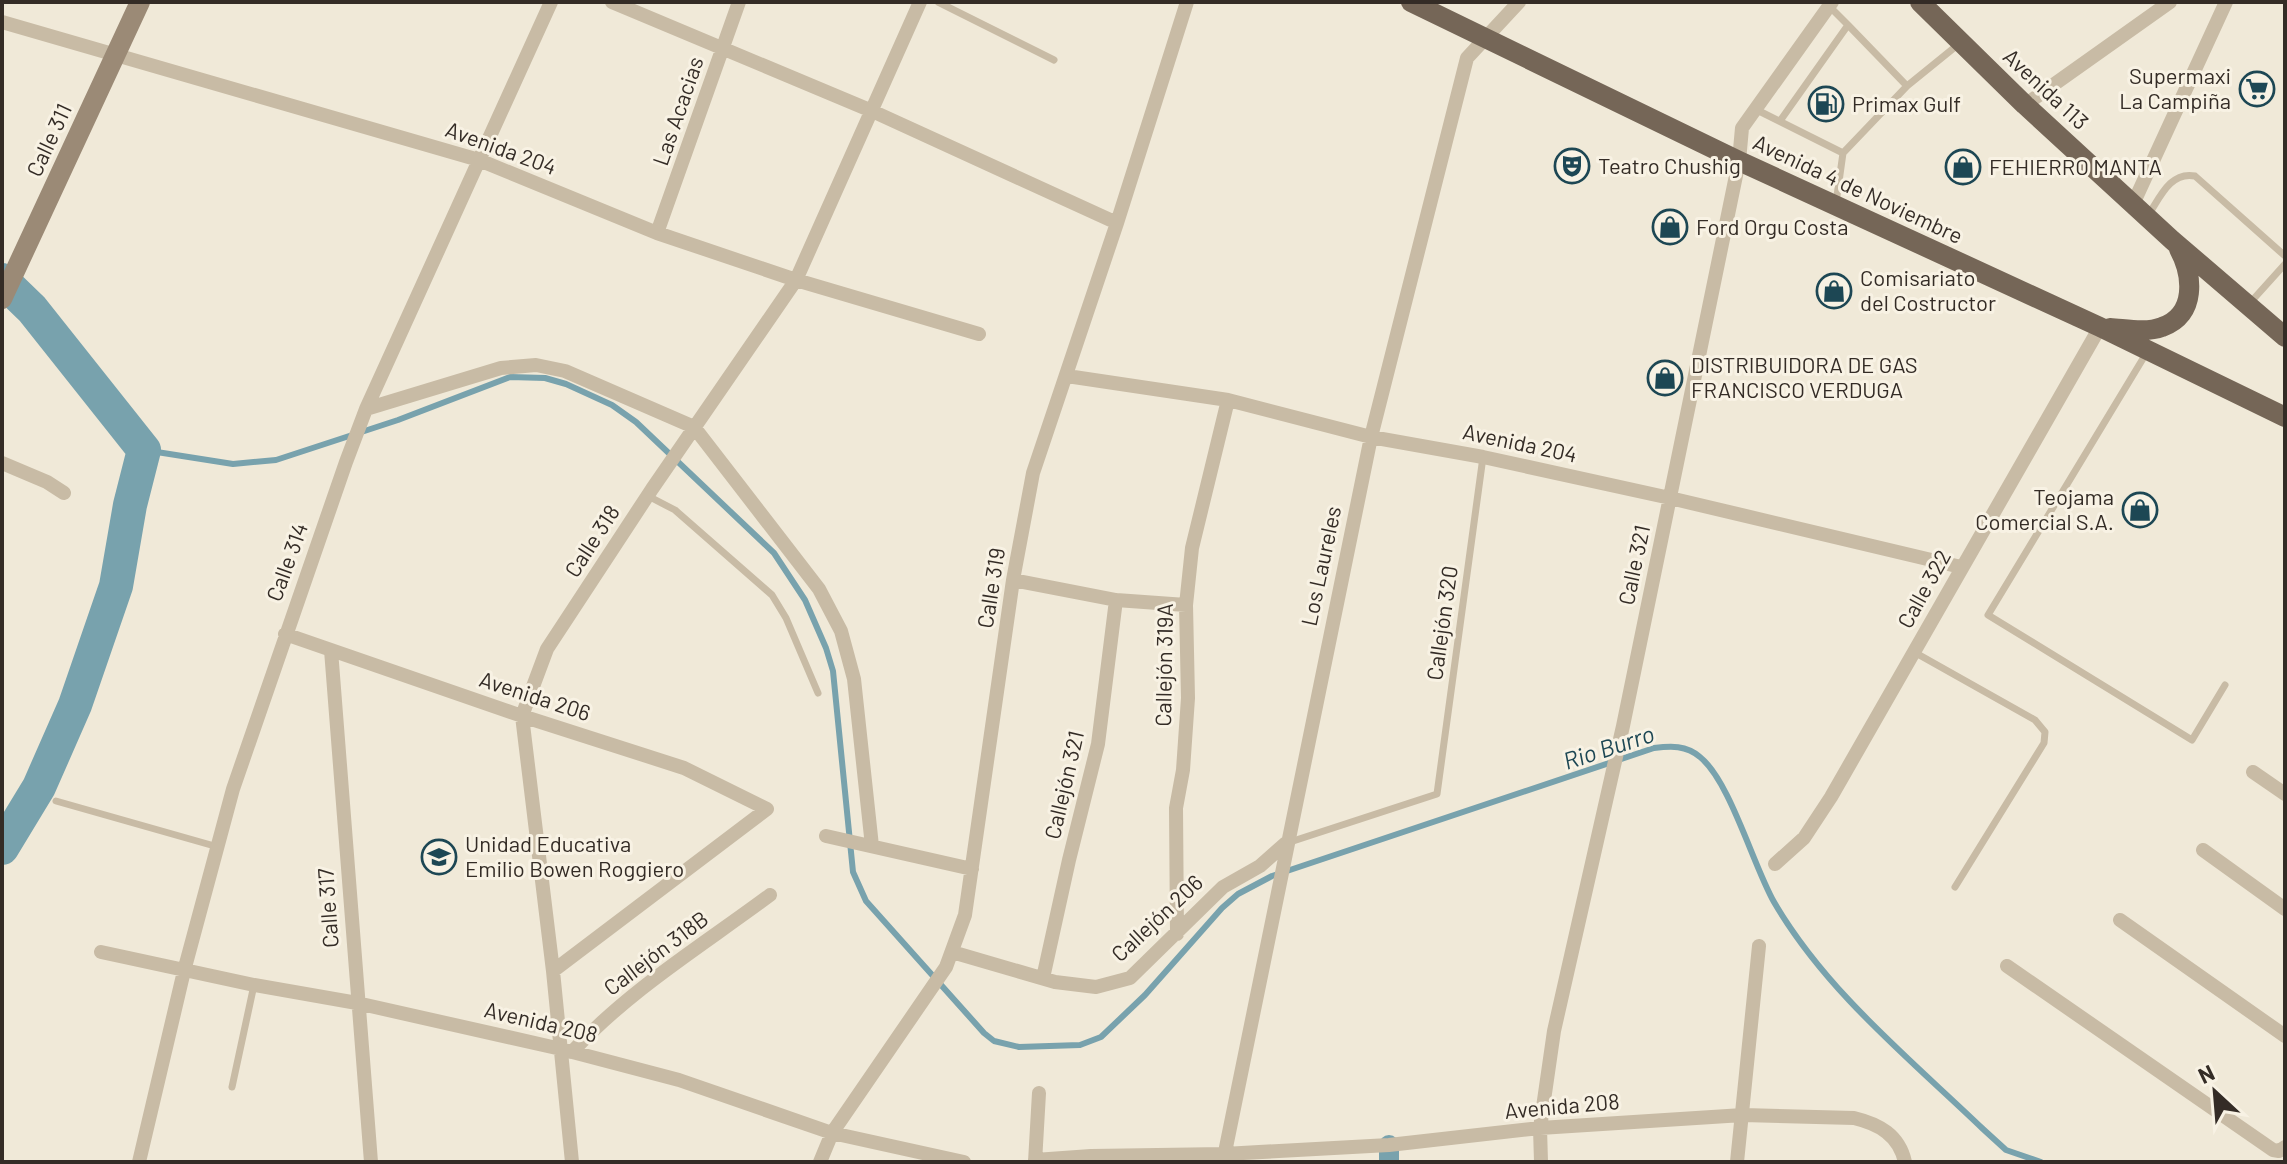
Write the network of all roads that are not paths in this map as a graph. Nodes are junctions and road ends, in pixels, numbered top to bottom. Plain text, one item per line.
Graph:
1 (140, 2) edge
2 (551, 2) edge
3 (612, 2) edge
4 (739, 2) edge
5 (920, 2) edge
6 (938, 2) edge
7 (1187, 2) edge
8 (1411, 2) edge
9 (1519, 2) edge
10 (1920, 2) edge
11 (2170, 2) edge
12 (1831, 4) edge
13 (2222, 4) edge
14 (2, 22) edge
15 (1848, 25) junction
16 (1487, 37) junction
17 (1962, 42) junction
18 (724, 48) junction
19 (117, 54) junction
20 (1054, 60) dead end
21 (1907, 86) junction
22 (2025, 105) junction
23 (1755, 109) junction
24 (872, 111) junction
25 (1780, 121) junction
26 (1843, 153) junction
27 (479, 160) junction
28 (1739, 161) junction
29 (1835, 206) junction
30 (2140, 209) junction
31 (1117, 223) junction
32 (657, 233) junction
33 (2172, 240) junction
34 (2285, 256) edge
35 (2285, 264) edge
36 (796, 280) junction
37 (2, 299) edge
38 (2248, 305) junction
39 (2100, 327) junction
40 (979, 334) dead end
41 (2285, 337) edge
42 (2148, 350) junction
43 (1067, 376) junction
44 (1228, 400) junction
45 (366, 409) junction
46 (2285, 417) edge
47 (690, 433) junction
48 (1371, 437) junction
49 (1483, 457) junction
50 (2, 463) edge
51 (650, 492) junction
52 (64, 493) dead end
53 (1670, 498) junction
54 (1961, 567) junction
55 (1013, 580) junction
56 (1116, 600) junction
57 (1186, 605) junction
58 (285, 634) junction
59 (331, 650) junction
60 (1914, 652) junction
61 (2225, 685) dead end
62 (818, 693) dead end
63 (522, 716) junction
64 (2253, 772) dead end
65 (2285, 794) edge
66 (56, 801) dead end
67 (826, 836) dead end
68 (1286, 843) junction
69 (867, 844) junction
70 (218, 847) junction
71 (2203, 850) dead end
72 (1775, 864) dead end
73 (972, 869) junction
74 (1955, 887) dead end
75 (770, 895) dead end
76 (2285, 909) edge
77 (2120, 920) dead end
78 (1177, 934) junction
79 (1759, 946) dead end
80 (101, 952) dead end
81 (952, 952) junction
82 (2007, 966) dead end
83 (184, 971) junction
84 (553, 971) junction
85 (1043, 978) junction
86 (254, 985) junction
87 (357, 1003) junction
88 (2285, 1036) edge
89 (567, 1050) junction
90 (232, 1087) dead end
91 (1039, 1093) dead end
92 (1743, 1115) junction
93 (1540, 1128) junction
94 (832, 1133) junction
95 (2285, 1147) edge
96 (1223, 1158) edge
97 (1035, 1161) edge
98 (139, 1162) edge
99 (371, 1162) edge
100 (572, 1162) edge
101 (820, 1162) edge
102 (964, 1162) edge
103 (1541, 1162) edge
104 (1737, 1162) edge
105 (1905, 1162) edge

1 - 19 street, Calle 311
2 - 27 street, Calle 314
3 - 18 street
4 - 18 street, Las Acacias
5 - 24 street, Calle 318
6 - 20 lane
7 - 31 street, Calle 319
8 - 16 main road, Avenida 4 de Noviembre
9 - 16 street, Los Laureles
10 - 17 main road, Avenida 113
11 - 22 street
12 - 15 lane
12 - 23 street, Calle 321
13 - 30 street
14 - 19 street, Avenida 204
15 - 21 lane
15 - 25 lane
16 - 28 main road, Avenida 4 de Noviembre
16 - 48 street, Los Laureles
17 - 21 lane
17 - 22 main road, Avenida 113
18 - 24 street
18 - 32 street, Las Acacias
19 - 27 street, Avenida 204
19 - 37 street, Calle 311
21 - 26 lane
22 - 30 main road, Avenida 113
23 - 25 lane
23 - 28 street, Calle 321
24 - 31 street
24 - 36 street, Calle 318
25 - 26 lane
26 - 29 lane
27 - 32 street, Avenida 204
27 - 45 street, Calle 314
28 - 29 main road, Avenida 4 de Noviembre
28 - 53 street, Calle 321
29 - 39 main road, Avenida 4 de Noviembre
30 - 33 main road, Avenida 113
30 - 34 lane
31 - 43 street, Calle 319
32 - 36 street, Avenida 204
33 - 38 main road, Avenida 113
33 - 39 main road
35 - 38 lane
36 - 40 street, Avenida 204
36 - 47 street, Calle 318
38 - 41 main road, Avenida 113
39 - 42 main road, Avenida 4 de Noviembre
39 - 54 street, Calle 322
42 - 46 main road, Avenida 4 de Noviembre
42 - 61 lane
43 - 44 street, Avenida 204
43 - 55 street, Calle 319
44 - 48 street, Avenida 204
44 - 57 street, Callejón 319A
45 - 47 street
45 - 58 street, Calle 314
47 - 51 street, Calle 318
47 - 69 street
48 - 49 street, Avenida 204
48 - 68 street, Los Laureles
49 - 53 street, Avenida 204
49 - 68 lane, Callejón 320
50 - 52 street
51 - 62 lane
51 - 63 street, Calle 318
53 - 54 street, Avenida 204
53 - 93 street, Calle 321
54 - 60 street, Calle 322
55 - 56 street
55 - 73 street, Calle 319
56 - 57 street
56 - 85 street, Callejón 321
57 - 78 street, Callejón 319A
58 - 59 street, Avenida 206
58 - 70 street, Calle 314
59 - 63 street, Avenida 206
59 - 87 street, Calle 317
60 - 72 street, Calle 322
60 - 74 lane
63 - 84 street, Calle 318
63 - 84 street, Avenida 206
64 - 65 street
66 - 70 lane
67 - 69 street
68 - 78 street, Callejón 206
68 - 96 street, Los Laureles
69 - 73 street
70 - 83 street, Calle 314
71 - 76 street
73 - 81 street, Calle 319
75 - 89 street, Callejón 318B
77 - 88 street
78 - 85 street, Callejón 206
79 - 92 street
80 - 83 street, Avenida 208
81 - 85 street, Callejón 206
81 - 94 street, Calle 319
82 - 95 street
83 - 86 street, Avenida 208
83 - 98 street, Calle 314
84 - 89 street, Calle 318
86 - 87 street, Avenida 208
86 - 90 lane
87 - 89 street, Avenida 208
87 - 99 street, Calle 317
89 - 94 street, Avenida 208
89 - 100 street, Calle 318
91 - 97 street
92 - 93 street, Avenida 208
92 - 104 street
92 - 105 street, Avenida 208
93 - 96 street, Avenida 208
93 - 103 street, Calle 321
94 - 101 street, Calle 319
94 - 102 street, Avenida 208
96 - 97 street, Avenida 208

